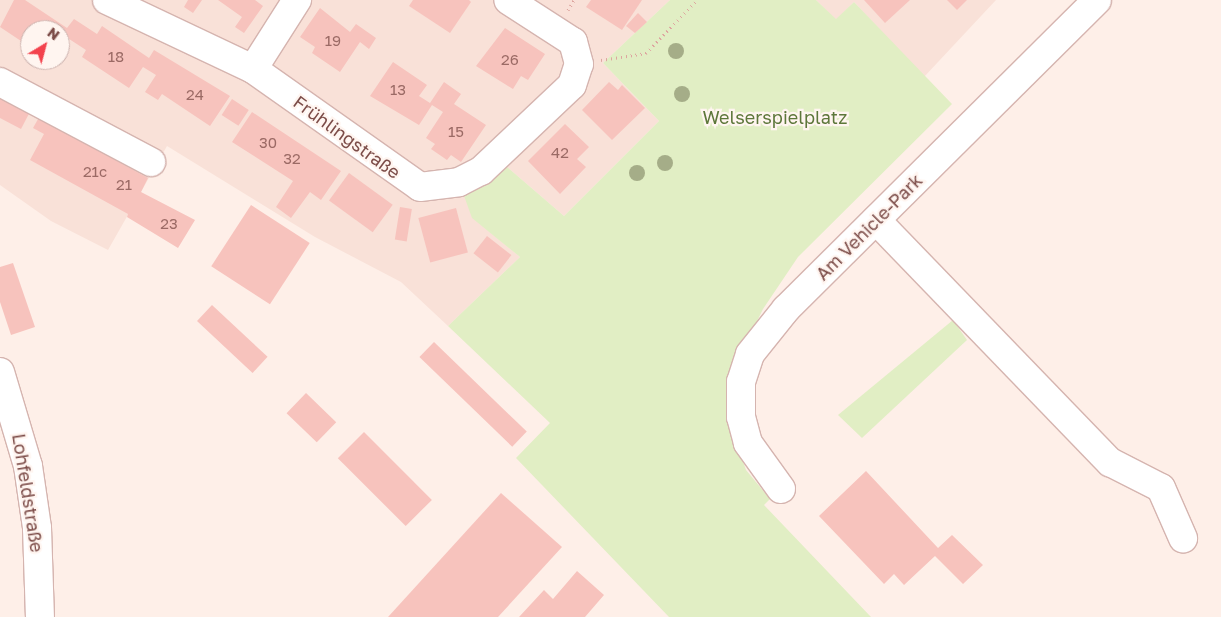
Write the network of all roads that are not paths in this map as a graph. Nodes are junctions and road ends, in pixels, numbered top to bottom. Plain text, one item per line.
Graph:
1 (106, 0) edge
2 (297, 0) edge
3 (508, 0) edge
4 (1098, 0) edge
5 (253, 69) junction
6 (0, 82) edge
7 (150, 162) dead end
8 (876, 220) junction
9 (0, 372) edge
10 (780, 489) dead end
11 (1183, 538) dead end
12 (40, 617) edge

1 - 5 street, Frühlingstraße
2 - 5 street
3 - 5 street, Frühlingstraße
4 - 8 street, Am Vehicle-Park
6 - 7 street
8 - 10 street, Am Vehicle-Park
8 - 11 street
9 - 12 street, Lohfeldstraße

